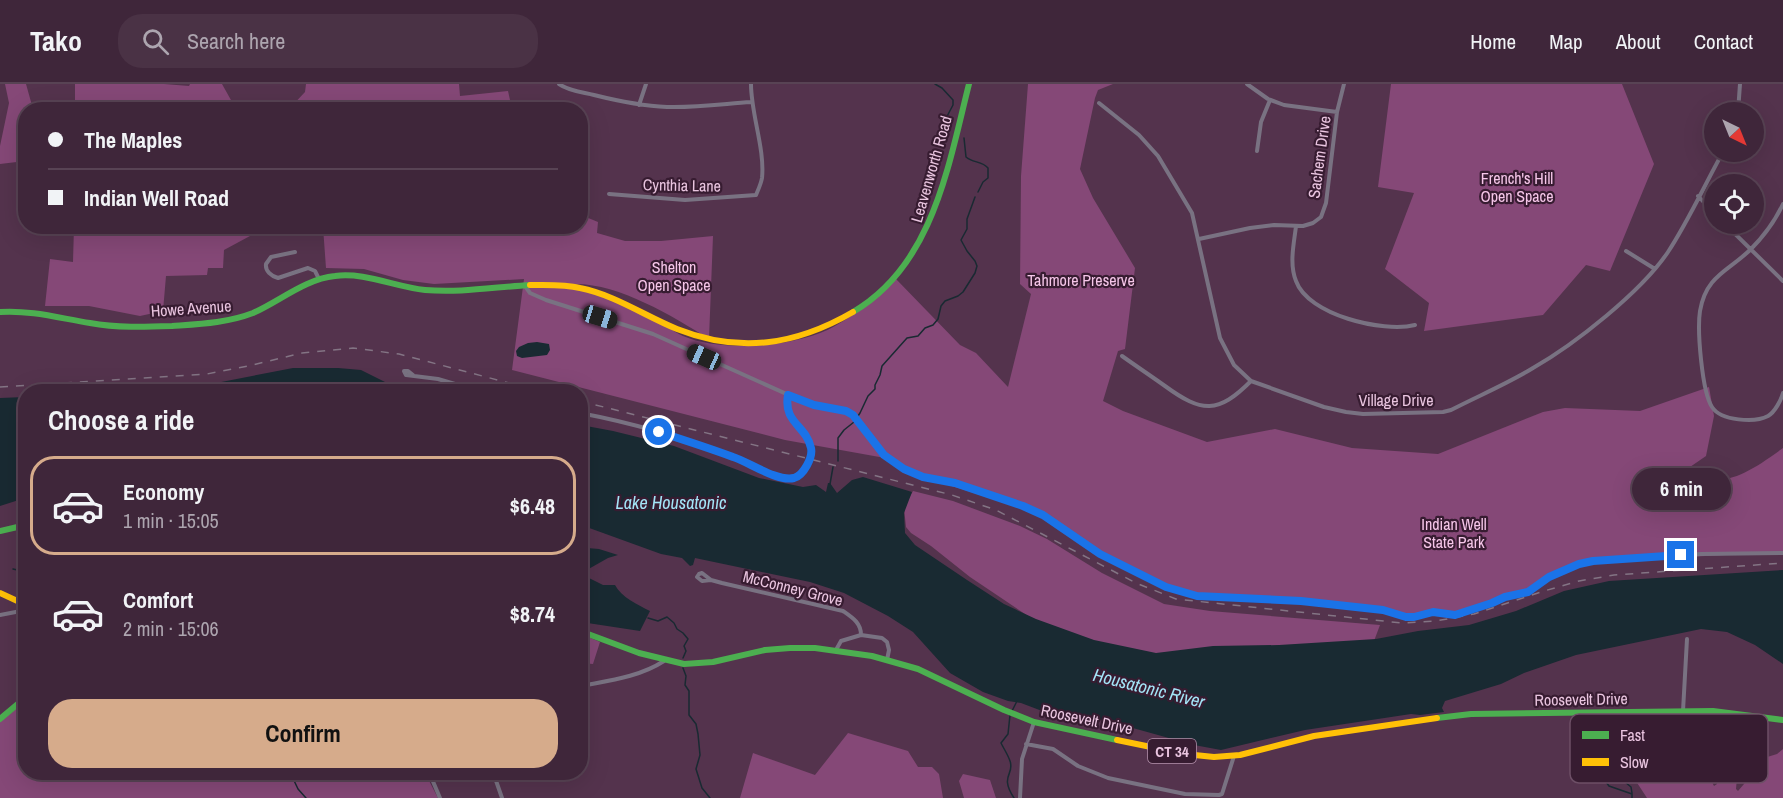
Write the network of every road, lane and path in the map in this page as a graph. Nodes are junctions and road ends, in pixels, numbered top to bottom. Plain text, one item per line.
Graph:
1 (559, 84) edge
2 (646, 84) edge
3 (751, 84) edge
4 (969, 84) edge
5 (1247, 84) edge
6 (1344, 84) edge
7 (1740, 84) edge
8 (1270, 100) junction
9 (751, 102) junction
10 (1739, 102) edge
11 (1099, 103) dead end
12 (639, 105) junction
13 (1337, 112) junction
14 (1257, 151) dead end
15 (1717, 162) edge
16 (609, 194) dead end
17 (1698, 196) junction
18 (1704, 202) edge
19 (1783, 204) edge
20 (1296, 226) junction
21 (1735, 234) edge
22 (1199, 239) junction
23 (1751, 250) junction
24 (1626, 251) dead end
25 (295, 252) dead end
26 (1655, 269) junction
27 (319, 279) junction
28 (1783, 281) edge
29 (525, 286) junction
30 (446, 290) joint
31 (0, 312) edge
32 (1415, 325) dead end
33 (1122, 356) dead end
34 (413, 375) dead end
35 (1251, 381) junction
36 (455, 384) edge
37 (1783, 393) edge
38 (788, 395) junction
39 (588, 415) edge
40 (18, 527) edge
41 (0, 531) edge
42 (1783, 553) edge
43 (711, 580) dead end
44 (0, 594) edge
45 (18, 602) edge
46 (18, 612) edge
47 (0, 615) edge
48 (588, 634) edge
49 (861, 635) junction
50 (1687, 639) dead end
51 (836, 650) junction
52 (886, 660) junction
53 (664, 661) junction
54 (588, 685) edge
55 (18, 704) edge
56 (1683, 711) junction
57 (1745, 714) edge
58 (1768, 718) edge
59 (0, 719) edge
60 (1783, 720) edge
61 (1034, 722) junction
62 (1026, 744) junction
63 (1234, 756) junction
64 (432, 780) edge
65 (496, 780) edge
66 (1222, 796) edge
67 (440, 798) edge
68 (502, 798) edge
69 (1020, 798) edge

1 - 12 street
2 - 12 street
3 - 9 street
4 - 29 main road, Leavenworth Road
5 - 8 street
6 - 13 street, Sachem Drive
7 - 10 street
8 - 13 street
8 - 14 street
9 - 12 street
9 - 16 street, Cynthia Lane
11 - 22 street, Village Drive
13 - 20 street, Sachem Drive
15 - 17 street, Village Drive
17 - 18 street
17 - 26 street, Village Drive
19 - 23 street
20 - 22 street, Sachem Drive
20 - 32 street
21 - 23 street
22 - 35 street, Village Drive
23 - 28 street
23 - 37 street
24 - 26 street
25 - 27 street
26 - 35 street, Village Drive
27 - 30 main road, Howe Avenue
27 - 31 main road, Howe Avenue
29 - 30 main road, Leavenworth Road
29 - 38 street
33 - 35 street
34 - 36 street
38 - 39 street
38 - 42 street
40 - 41 main road
43 - 49 street, McConney Grove
44 - 45 main road
46 - 47 street
48 - 53 main road, Roosevelt Drive / CT 34
49 - 51 street
49 - 52 street
50 - 56 street
51 - 52 main road, Roosevelt Drive / CT 34
51 - 53 main road, Roosevelt Drive / CT 34
52 - 61 main road, Roosevelt Drive / CT 34
53 - 54 street
55 - 59 main road
56 - 57 main road, Roosevelt Drive / CT 34
56 - 63 main road, Roosevelt Drive / CT 34
58 - 60 main road, Roosevelt Drive / CT 34
61 - 62 street
61 - 63 main road, Roosevelt Drive / CT 34
62 - 66 street
62 - 69 street
63 - 66 street
64 - 67 street
65 - 68 street

